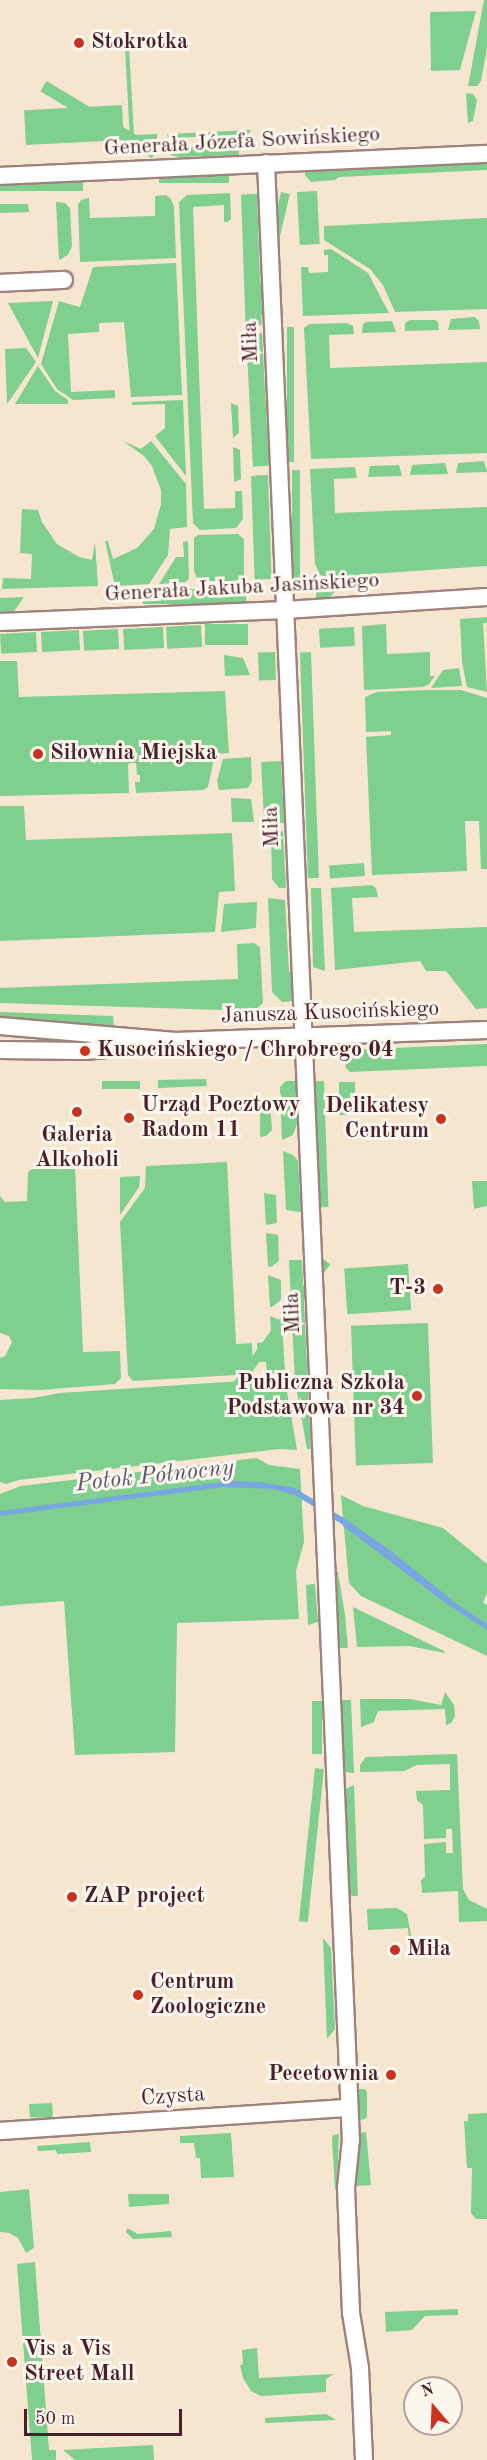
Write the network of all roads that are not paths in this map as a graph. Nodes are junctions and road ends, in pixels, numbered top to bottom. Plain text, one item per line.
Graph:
1 (487, 154) edge
2 (266, 163) junction
3 (8, 176) edge
4 (64, 280) dead end
5 (0, 283) edge
6 (487, 597) edge
7 (285, 610) junction
8 (0, 622) edge
9 (0, 1026) edge
10 (487, 1030) edge
11 (303, 1037) junction
12 (175, 1041) junction
13 (0, 1050) edge
14 (349, 2108) junction
15 (0, 2131) edge
16 (364, 2460) edge

1 - 2 street, Generała Józefa Sowińskiego
2 - 3 street, Generała Józefa Sowińskiego
2 - 7 street, Miła
4 - 5 street
6 - 7 street, Generała Jakuba Jasińskiego
7 - 8 street, Generała Jakuba Jasińskiego
7 - 11 street, Miła
9 - 12 street, Janusza Kusocińskiego
10 - 11 street, Janusza Kusocińskiego
11 - 12 street, Janusza Kusocińskiego
11 - 14 street, Miła
12 - 13 street, Janusza Kusocińskiego
14 - 15 street, Czysta
14 - 16 street, Miła

